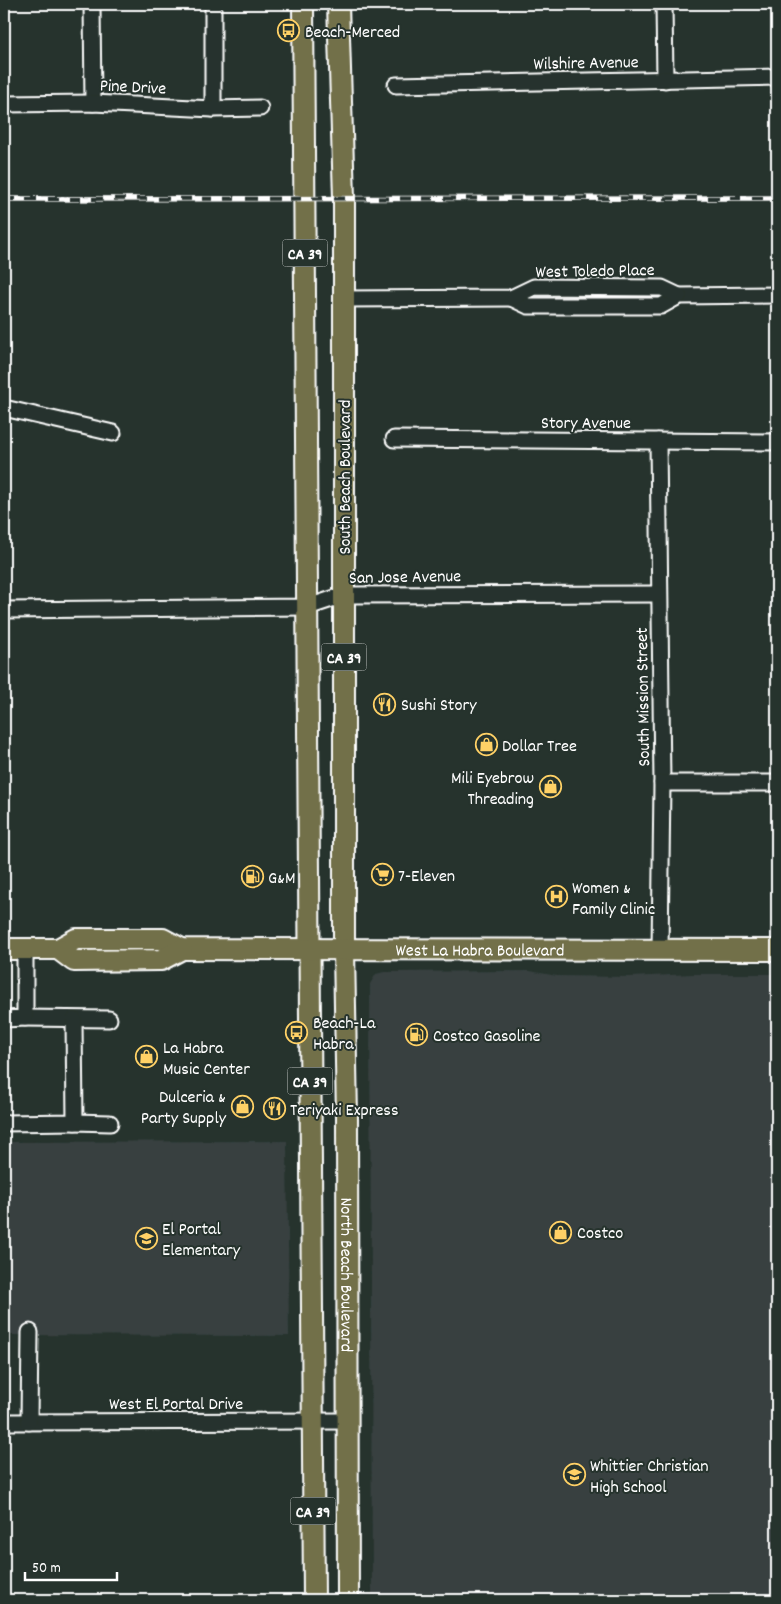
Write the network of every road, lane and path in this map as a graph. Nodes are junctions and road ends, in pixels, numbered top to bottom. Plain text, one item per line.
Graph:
1 (92, 4) edge
2 (213, 4) edge
3 (303, 4) edge
4 (338, 4) edge
5 (664, 4) edge
6 (777, 77) edge
7 (665, 80) junction
8 (396, 85) dead end
9 (93, 103) junction
10 (4, 104) edge
11 (260, 108) dead end
12 (213, 109) junction
13 (777, 296) edge
14 (343, 299) junction
15 (4, 408) edge
16 (113, 432) dead end
17 (394, 439) dead end
18 (658, 441) junction
19 (777, 442) edge
20 (658, 594) junction
21 (344, 595) junction
22 (308, 607) junction
23 (4, 610) edge
24 (662, 783) junction
25 (777, 783) edge
26 (4, 949) edge
27 (25, 949) junction
28 (309, 950) junction
29 (344, 950) junction
30 (777, 950) edge
31 (660, 951) junction
32 (25, 1018) junction
33 (4, 1019) edge
34 (109, 1019) dead end
35 (74, 1020) junction
36 (75, 1122) junction
37 (110, 1122) dead end
38 (4, 1123) edge
39 (30, 1332) dead end
40 (4, 1422) edge
41 (29, 1422) junction
42 (313, 1422) junction
43 (349, 1422) junction
44 (314, 1600) edge
45 (348, 1600) edge

1 - 9 street
2 - 12 street
3 - 22 main road, CA 39
4 - 14 main road, South Beach Boulevard / CA 39
5 - 7 street
6 - 7 street, Wilshire Avenue
7 - 8 street, Wilshire Avenue
9 - 10 street, Pine Drive
9 - 12 street, Pine Drive
11 - 12 street, Pine Drive
13 - 14 street, West Toledo Place
14 - 21 main road, South Beach Boulevard / CA 39
15 - 16 street
17 - 18 street, Story Avenue
18 - 19 street, Story Avenue
18 - 20 street, South Mission Street
20 - 21 street, San Jose Avenue
20 - 24 street, South Mission Street
21 - 22 street, San Jose Avenue
21 - 29 main road, South Beach Boulevard / CA 39
22 - 23 street, San Jose Avenue
22 - 28 main road, CA 39
24 - 25 street
24 - 31 street, South Mission Street
26 - 27 main road, West La Habra Boulevard
27 - 28 main road, West La Habra Boulevard
27 - 32 street
28 - 29 main road, West La Habra Boulevard
28 - 42 main road, North Beach Boulevard / CA 39
29 - 31 main road, West La Habra Boulevard
29 - 43 main road, North Beach Boulevard / CA 39
30 - 31 main road, West La Habra Boulevard
32 - 33 street
32 - 35 street
34 - 35 street
35 - 36 street
36 - 37 street
36 - 38 street
39 - 41 street
40 - 41 street, West El Portal Drive
41 - 42 street, West El Portal Drive
42 - 43 street, West El Portal Drive
42 - 44 main road, North Beach Boulevard / CA 39
43 - 45 main road, North Beach Boulevard / CA 39

